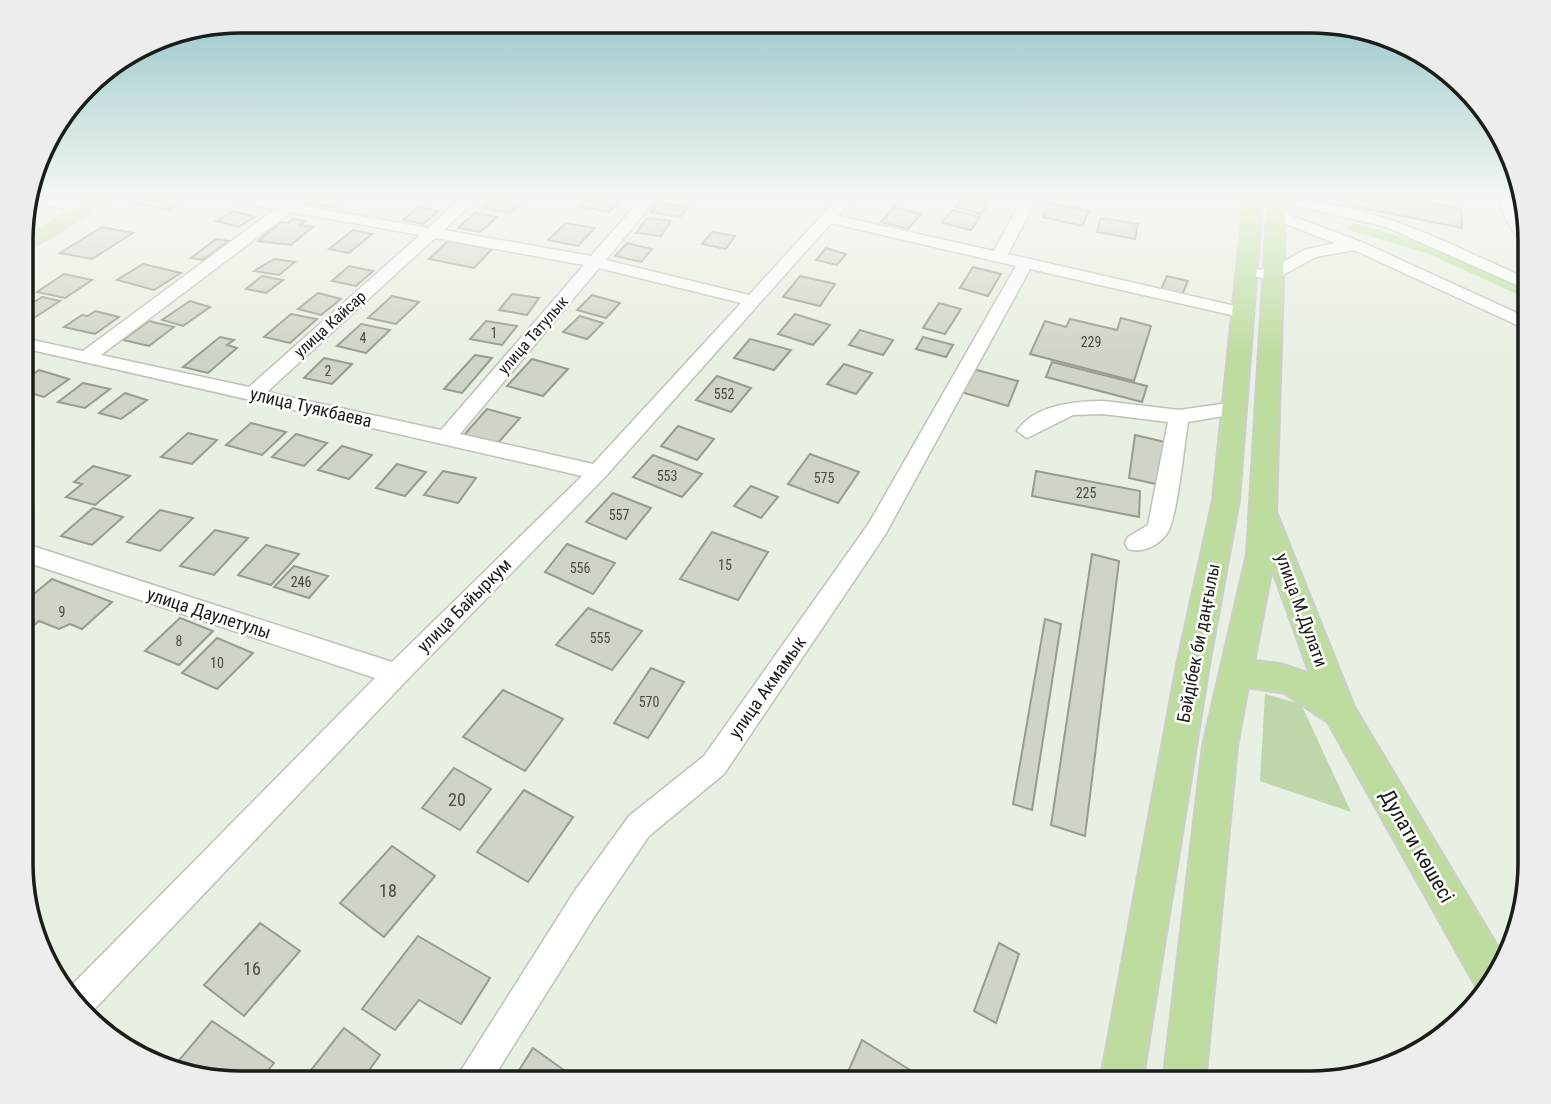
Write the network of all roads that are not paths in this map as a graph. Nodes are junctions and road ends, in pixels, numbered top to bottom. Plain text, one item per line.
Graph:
1 (228, 252) edge
2 (411, 252) edge
3 (537, 252) edge
4 (605, 252) edge
5 (798, 252) edge
6 (979, 252) edge
7 (1001, 252) edge
8 (1249, 252) edge
9 (1276, 252) edge
10 (1313, 252) edge
11 (1371, 252) edge
12 (1451, 252) edge
13 (999, 256) junction
14 (596, 262) junction
15 (1026, 262) junction
16 (1247, 271) junction
17 (1273, 275) junction
18 (1517, 280) edge
19 (753, 301) junction
20 (1244, 313) junction
21 (1517, 319) edge
22 (33, 345) edge
23 (86, 357) junction
24 (254, 393) junction
25 (1235, 408) junction
26 (1179, 417) junction
27 (1027, 431) dead end
28 (445, 438) junction
29 (598, 472) junction
30 (1264, 508) junction
31 (1136, 543) dead end
32 (33, 555) edge
33 (1236, 673) junction
34 (396, 674) junction
35 (1340, 713) junction
36 (1488, 969) edge
37 (83, 998) edge
38 (478, 1070) edge
39 (1123, 1071) edge
40 (1185, 1071) edge

1 - 23 street
2 - 24 street, улица Кайсар
3 - 14 street
4 - 14 street, улица Татулык
5 - 19 street, улица Байыркум
6 - 13 street
7 - 13 street
8 - 16 main road, Бәйдібек би даңғылы
9 - 17 main road
10 - 17 street
11 - 21 street
12 - 18 street
13 - 15 street
14 - 19 street
14 - 28 street, улица Татулык
15 - 20 street
15 - 38 street, улица Акмамык
16 - 17 street
16 - 20 main road, Бәйдібек би даңғылы
17 - 30 main road
19 - 29 street, улица Байыркум
20 - 25 main road, Бәйдібек би даңғылы
22 - 23 street, улица Туякбаева
23 - 24 street, улица Туякбаева
24 - 28 street, улица Туякбаева
25 - 26 street
25 - 39 main road, Бәйдібек би даңғылы
26 - 27 street
26 - 31 street
28 - 29 street, улица Туякбаева
29 - 34 street, улица Байыркум
30 - 33 main road
30 - 35 main road, улица М.Дулати
32 - 34 street, улица Даулетулы
33 - 35 main road
33 - 40 main road
34 - 37 street, улица Байыркум
35 - 36 main road, Дулати көшесі

